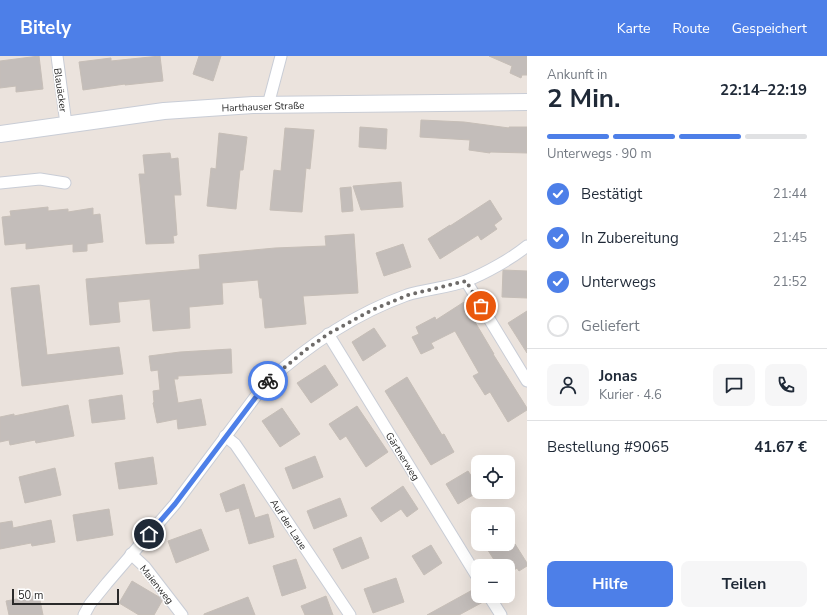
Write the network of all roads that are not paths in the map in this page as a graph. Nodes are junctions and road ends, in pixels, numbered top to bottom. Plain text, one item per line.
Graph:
1 (56, 56) edge
2 (281, 56) edge
3 (527, 102) edge
4 (268, 105) junction
5 (66, 124) junction
6 (0, 134) edge
7 (0, 183) edge
8 (65, 183) dead end
9 (527, 246) edge
10 (466, 281) junction
11 (328, 334) junction
12 (527, 381) edge
13 (225, 436) junction
14 (131, 554) junction
15 (471, 567) edge
16 (493, 603) edge
17 (84, 615) edge
18 (182, 615) edge
19 (350, 615) edge
20 (501, 615) edge

1 - 5 street, Blauäcker
2 - 4 street
3 - 4 street, Harthauser Straße
4 - 5 street, Harthauser Straße
5 - 6 street, Harthauser Straße
7 - 8 street
9 - 10 street, Maienweg
10 - 11 street, Maienweg
10 - 12 street
11 - 13 street, Maienweg
11 - 15 street, Gärtnerweg
13 - 14 street, Maienweg
13 - 19 street, Auf der Laue
14 - 17 street, Maienweg
14 - 18 street, Maienweg
16 - 20 street

